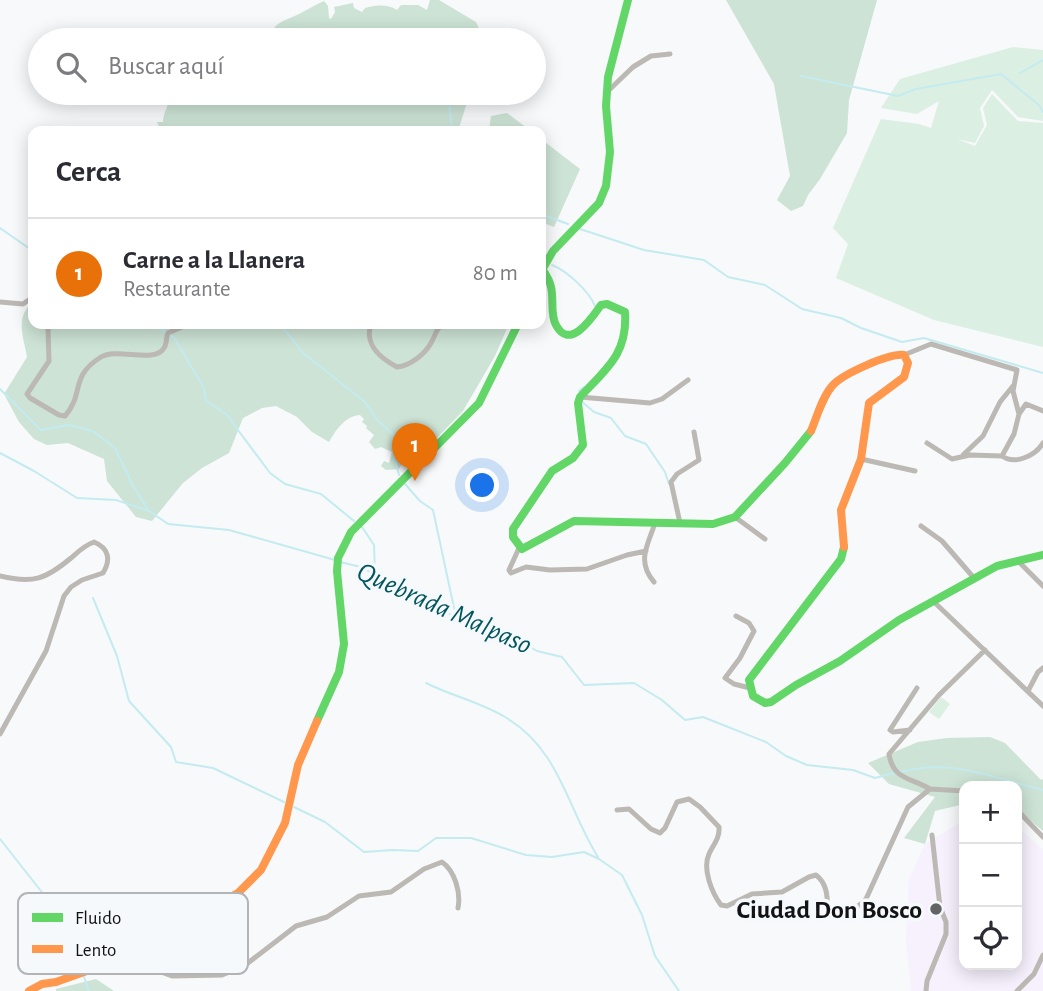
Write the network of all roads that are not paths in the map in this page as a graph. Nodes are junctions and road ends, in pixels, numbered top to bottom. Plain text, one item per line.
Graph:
1 (628, 0) edge
2 (669, 51) dead end
3 (607, 92) junction
4 (546, 263) edge
5 (546, 275) edge
6 (28, 300) edge
7 (0, 302) edge
8 (47, 329) edge
9 (178, 329) edge
10 (370, 329) edge
11 (437, 329) edge
12 (516, 329) edge
13 (904, 355) junction
14 (688, 380) dead end
15 (1015, 384) junction
16 (580, 397) junction
17 (1043, 411) edge
18 (1019, 414) junction
19 (694, 432) dead end
20 (927, 443) dead end
21 (1042, 448) edge
22 (963, 455) junction
23 (1002, 456) junction
24 (861, 459) junction
25 (915, 471) dead end
26 (735, 517) junction
27 (655, 523) junction
28 (681, 523) junction
29 (921, 526) dead end
30 (765, 539) dead end
31 (519, 548) junction
32 (646, 551) junction
33 (1043, 555) edge
34 (1018, 561) junction
35 (0, 576) edge
36 (974, 578) junction
37 (654, 582) dead end
38 (1043, 586) edge
39 (933, 601) junction
40 (736, 616) dead end
41 (985, 650) junction
42 (1043, 668) edge
43 (750, 688) junction
44 (917, 688) dead end
45 (1028, 691) junction
46 (1043, 706) edge
47 (910, 730) junction
48 (0, 734) edge
49 (930, 789) junction
50 (959, 791) edge
51 (617, 810) dead end
52 (1022, 815) edge
53 (932, 835) dead end
54 (1043, 836) edge
55 (238, 893) edge
56 (458, 908) dead end
57 (1043, 955) edge
58 (248, 964) edge
59 (77, 974) edge
60 (167, 974) edge
61 (225, 974) edge
62 (29, 991) edge
63 (926, 991) edge
64 (1017, 991) edge

1 - 3 street
2 - 3 street
3 - 4 street
5 - 16 street
6 - 7 street
8 - 9 street
10 - 11 street
12 - 55 street
13 - 15 street
13 - 24 street
13 - 26 street
14 - 16 street
15 - 18 street
15 - 22 street
16 - 31 street
17 - 18 street
18 - 23 street
19 - 28 street
20 - 22 street
21 - 23 street
22 - 23 street
24 - 25 street
24 - 43 street
26 - 28 street
26 - 30 street
27 - 28 street
27 - 31 street
27 - 32 street
29 - 36 street
31 - 32 street
32 - 37 street
33 - 34 street
34 - 36 street
34 - 38 street
35 - 48 street
36 - 39 street
39 - 41 street
39 - 43 street
40 - 43 street
41 - 45 street
41 - 47 street
42 - 45 street
44 - 47 street
45 - 46 street
47 - 49 street
49 - 50 street
49 - 51 street
52 - 54 street
53 - 63 street
56 - 58 street
57 - 64 street
59 - 62 street
60 - 61 street

